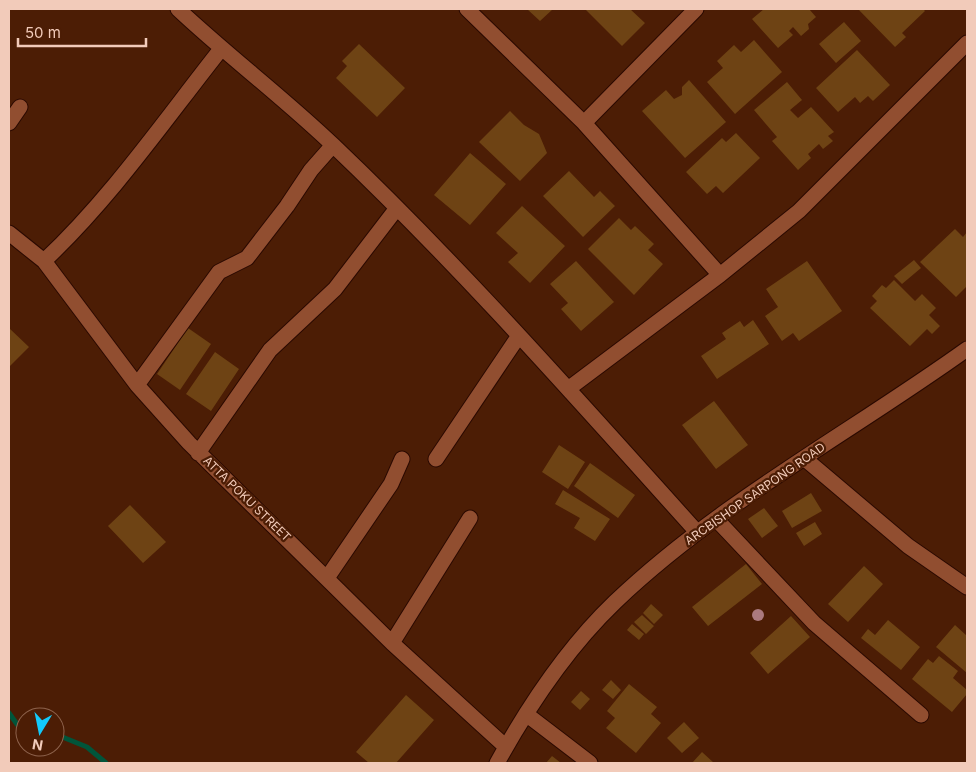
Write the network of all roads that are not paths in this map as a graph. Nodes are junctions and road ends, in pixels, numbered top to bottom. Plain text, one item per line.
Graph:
1 (178, 9) edge
2 (467, 9) edge
3 (696, 9) edge
4 (967, 43) edge
5 (220, 49) junction
6 (20, 106) dead end
7 (9, 123) edge
8 (584, 123) junction
9 (333, 145) junction
10 (397, 208) junction
11 (10, 236) edge
12 (44, 261) junction
13 (720, 275) junction
14 (518, 337) junction
15 (967, 349) edge
16 (136, 385) junction
17 (568, 389) junction
18 (198, 452) junction
19 (804, 458) junction
20 (402, 459) dead end
21 (436, 459) dead end
22 (470, 518) dead end
23 (716, 520) junction
24 (697, 532) junction
25 (327, 578) junction
26 (967, 587) edge
27 (392, 643) junction
28 (526, 714) junction
29 (921, 715) dead end
30 (506, 747) junction
31 (497, 763) edge
32 (590, 763) edge

1 - 5 street
2 - 8 street
3 - 8 street
4 - 13 street
5 - 9 street
5 - 12 street
6 - 7 street
8 - 13 street
9 - 10 street
9 - 16 street
10 - 14 street
10 - 18 street
11 - 12 street, ATTA POKU STREET
12 - 16 street, ATTA POKU STREET
13 - 17 street
14 - 17 street
14 - 21 street
15 - 19 street, ARCBISHOP SARPONG ROAD
16 - 18 street, ATTA POKU STREET
17 - 24 street
18 - 25 street, ATTA POKU STREET
19 - 23 street, ARCBISHOP SARPONG ROAD
19 - 26 street
20 - 25 street
22 - 27 street
23 - 24 street, ARCBISHOP SARPONG ROAD
23 - 29 street
24 - 28 street, ARCBISHOP SARPONG ROAD
25 - 27 street, ATTA POKU STREET
27 - 30 street, ATTA POKU STREET
28 - 30 street, ARCBISHOP SARPONG ROAD
28 - 32 street
30 - 31 street, ARCBISHOP SARPONG ROAD

